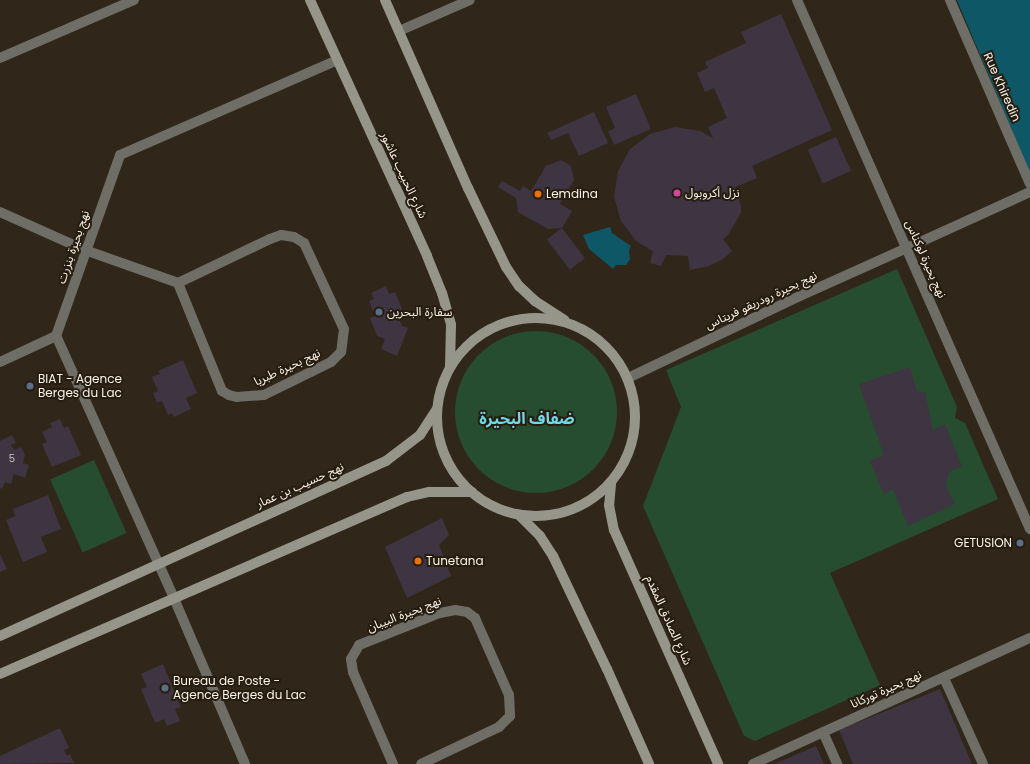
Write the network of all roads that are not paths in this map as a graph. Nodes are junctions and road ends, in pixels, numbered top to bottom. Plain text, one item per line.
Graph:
1 (134, 0) edge
2 (310, 0) edge
3 (385, 0) edge
4 (470, 0) edge
5 (797, 0) edge
6 (950, 0) edge
7 (399, 31) junction
8 (0, 58) edge
9 (337, 60) junction
10 (1030, 184) edge
11 (1030, 192) edge
12 (0, 212) edge
13 (907, 248) junction
14 (85, 250) junction
15 (178, 283) junction
16 (569, 323) junction
17 (56, 336) junction
18 (0, 362) edge
19 (450, 367) junction
20 (628, 378) junction
21 (437, 409) junction
22 (611, 484) junction
23 (472, 492) junction
24 (520, 516) junction
25 (1030, 529) edge
26 (158, 564) junction
27 (174, 598) junction
28 (0, 636) edge
29 (1030, 638) edge
30 (0, 674) edge
31 (944, 678) junction
32 (823, 732) junction
33 (245, 764) edge
34 (393, 764) edge
35 (421, 764) edge
36 (648, 764) edge
37 (718, 764) edge
38 (753, 764) edge
39 (837, 764) edge
40 (983, 764) edge

1 - 8 street
2 - 9 main road, شارع الحبيب عاشور
3 - 7 main road
4 - 7 street
5 - 13 street, نهج بحيرة لوكناس
6 - 10 street, Rue Khiredin
7 - 16 main road
9 - 14 street, نهج بحيرة بنزرت
9 - 19 main road, شارع الحبيب عاشور
11 - 13 street, نهج بحيرة رودريقو فريتاس
12 - 14 street
13 - 20 street, نهج بحيرة رودريقو فريتاس
13 - 25 street, نهج بحيرة لوكناس
14 - 15 street
14 - 17 street, نهج بحيرة بنزرت
15 - 15 street, نهج بحيرة طبريا
16 - 19 main road
16 - 20 main road
17 - 18 street
17 - 26 street
19 - 21 main road
20 - 22 main road
21 - 23 main road
21 - 26 main road, نهج حسيب بن عمار
22 - 24 main road
22 - 37 main road, شارع الصادق المقدم
23 - 24 main road
23 - 27 main road
24 - 36 main road
26 - 27 street
26 - 28 main road, نهج حسيب بن عمار
27 - 30 main road
27 - 33 street
29 - 31 street, نهج بحيرة توركانا
31 - 32 street, نهج بحيرة توركانا
31 - 40 street
32 - 38 street, نهج بحيرة توركانا
32 - 39 street
34 - 35 street, نهج بحيرة البيبان

